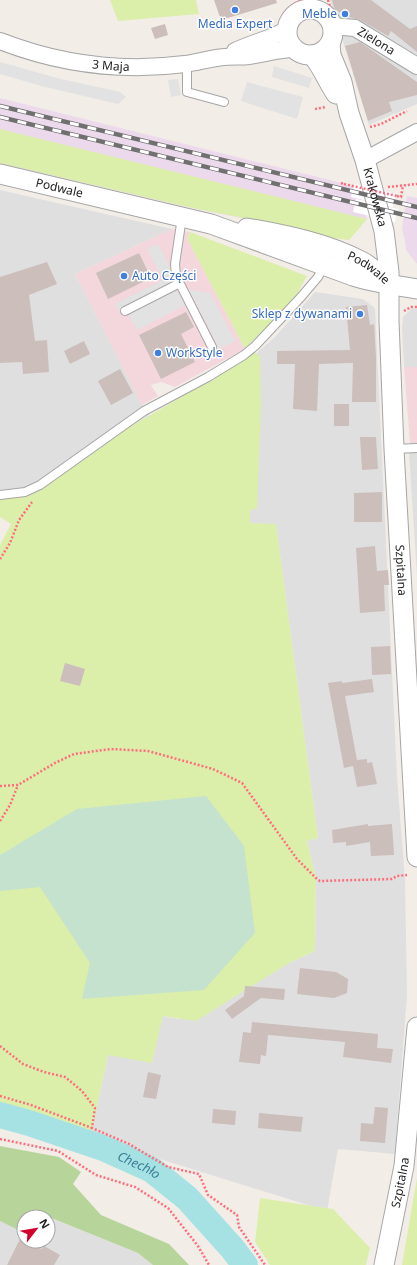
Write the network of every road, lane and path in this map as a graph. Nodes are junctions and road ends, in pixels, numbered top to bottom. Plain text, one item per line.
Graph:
1 (324, 12) edge
2 (286, 30) junction
3 (0, 41) edge
4 (330, 44) junction
5 (294, 49) junction
6 (312, 55) junction
7 (225, 57) junction
8 (187, 64) junction
9 (417, 66) edge
10 (224, 102) dead end
11 (329, 106) dead end
12 (315, 109) dead end
13 (407, 111) dead end
14 (349, 113) junction
15 (368, 128) dead end
16 (417, 132) edge
17 (365, 160) junction
18 (0, 174) edge
19 (342, 183) dead end
20 (417, 184) edge
21 (403, 185) junction
22 (385, 187) dead end
23 (182, 217) junction
24 (211, 224) junction
25 (324, 265) junction
26 (389, 283) junction
27 (178, 284) junction
28 (417, 289) edge
29 (125, 311) dead end
30 (212, 347) dead end
31 (417, 448) edge
32 (394, 449) junction
33 (40, 485) junction
34 (0, 495) edge
35 (0, 559) edge
36 (413, 732) edge
37 (18, 785) junction
38 (0, 786) edge
39 (0, 821) edge
40 (417, 857) edge
41 (407, 875) dead end
42 (417, 1027) edge
43 (0, 1046) edge
44 (0, 1096) edge
45 (92, 1128) junction
46 (0, 1140) edge
47 (209, 1265) edge
48 (265, 1265) edge
49 (384, 1265) edge

1 - 2 street
1 - 4 street
1 - 9 street, Zielona
2 - 5 street
2 - 7 street, 3 Maja
3 - 8 street, 3 Maja
4 - 6 street
4 - 14 street, Krakowska
5 - 6 street
5 - 7 street, 3 Maja
6 - 14 street, Krakowska
7 - 8 street, 3 Maja
8 - 10 lane
11 - 12 path
13 - 15 path
14 - 17 street, Krakowska
16 - 17 street
17 - 26 street, Krakowska
18 - 23 street, Podwale
19 - 21 path, bridge
20 - 21 path
21 - 22 path
23 - 24 street, Podwale
23 - 27 lane
24 - 25 street, Podwale
24 - 26 street, Podwale
25 - 26 street, Podwale
25 - 33 lane
26 - 28 street
26 - 32 street, Szpitalna
27 - 29 lane
27 - 30 lane
31 - 32 lane
32 - 36 street, Szpitalna
33 - 34 lane
33 - 35 path
36 - 40 street, Szpitalna
37 - 38 path
37 - 39 path
37 - 41 path
42 - 49 street, Szpitalna
43 - 45 path
44 - 45 path
45 - 48 path
46 - 47 path

